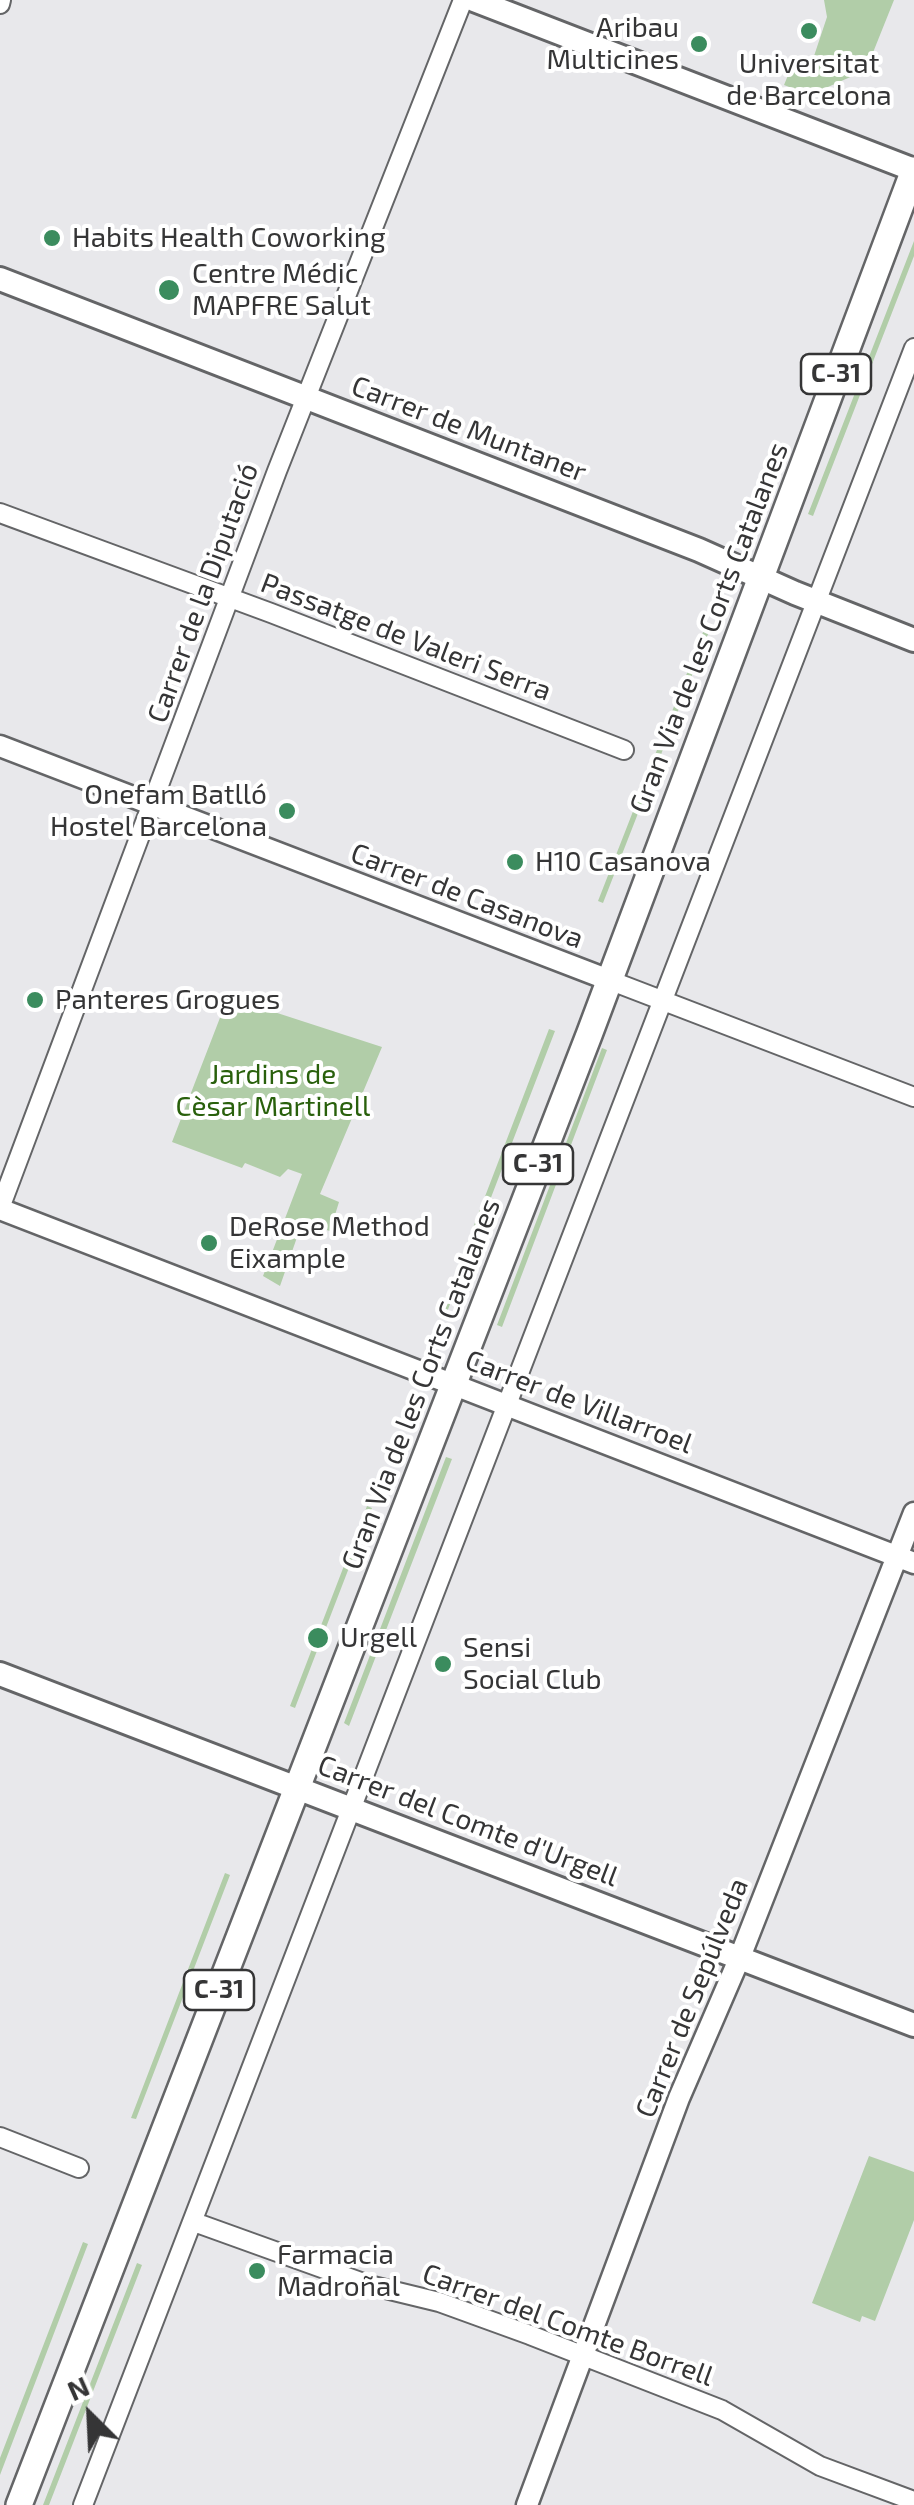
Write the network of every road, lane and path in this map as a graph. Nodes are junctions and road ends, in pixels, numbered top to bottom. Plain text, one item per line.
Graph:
1 (463, 0) edge
2 (474, 0) edge
3 (914, 170) edge
4 (0, 279) edge
5 (914, 348) edge
6 (306, 398) junction
7 (0, 513) edge
8 (760, 578) junction
9 (229, 598) junction
10 (817, 602) junction
11 (914, 640) edge
12 (0, 746) edge
13 (624, 750) dead end
14 (154, 805) junction
15 (609, 980) junction
16 (662, 1000) junction
17 (914, 1097) edge
18 (0, 1209) edge
19 (454, 1382) junction
20 (508, 1404) junction
21 (914, 1513) edge
22 (906, 1560) edge
23 (0, 1674) edge
24 (298, 1788) junction
25 (353, 1809) junction
26 (740, 1957) junction
27 (914, 2025) edge
28 (0, 2138) edge
29 (78, 2168) dead end
30 (194, 2222) junction
31 (583, 2358) junction
32 (914, 2501) edge
33 (19, 2505) edge
34 (83, 2505) edge
35 (527, 2505) edge

1 - 6 street, Carrer de la Diputació
2 - 3 main road
3 - 8 main road, Gran Via de les Corts Catalanes / C-31
4 - 6 main road, Carrer de Muntaner
5 - 10 street
6 - 8 main road, Carrer de Muntaner
6 - 9 street, Carrer de la Diputació
7 - 9 street, Passatge de Valeri Serra
8 - 10 main road, Carrer de Muntaner
8 - 15 main road, Gran Via de les Corts Catalanes / C-31
9 - 13 street, Passatge de Valeri Serra
9 - 14 street, Carrer de la Diputació
10 - 11 main road, Carrer de Muntaner
10 - 16 street
12 - 14 street, Carrer de Casanova
14 - 15 street, Carrer de Casanova
14 - 18 street, Carrer de la Diputació
15 - 16 street, Carrer de Casanova
15 - 19 main road, Gran Via de les Corts Catalanes / C-31
16 - 17 street, Carrer de Casanova
16 - 20 street
18 - 19 street, Carrer de Villarroel
19 - 20 street, Carrer de Villarroel
19 - 24 main road, Gran Via de les Corts Catalanes / C-31
20 - 22 street, Carrer de Villarroel
20 - 25 street
21 - 22 street, Carrer de Sepúlveda
22 - 26 street, Carrer de Sepúlveda
23 - 24 main road, Carrer del Comte d'Urgell
24 - 25 main road, Carrer del Comte d'Urgell
24 - 33 main road, Gran Via de les Corts Catalanes / C-31
25 - 26 main road, Carrer del Comte d'Urgell
25 - 30 street
26 - 27 main road, Carrer del Comte d'Urgell
26 - 31 street, Carrer de Sepúlveda
28 - 29 street
30 - 31 street, Carrer del Comte Borrell
30 - 34 street
31 - 32 street, Carrer del Comte Borrell
31 - 35 street, Carrer de Sepúlveda

